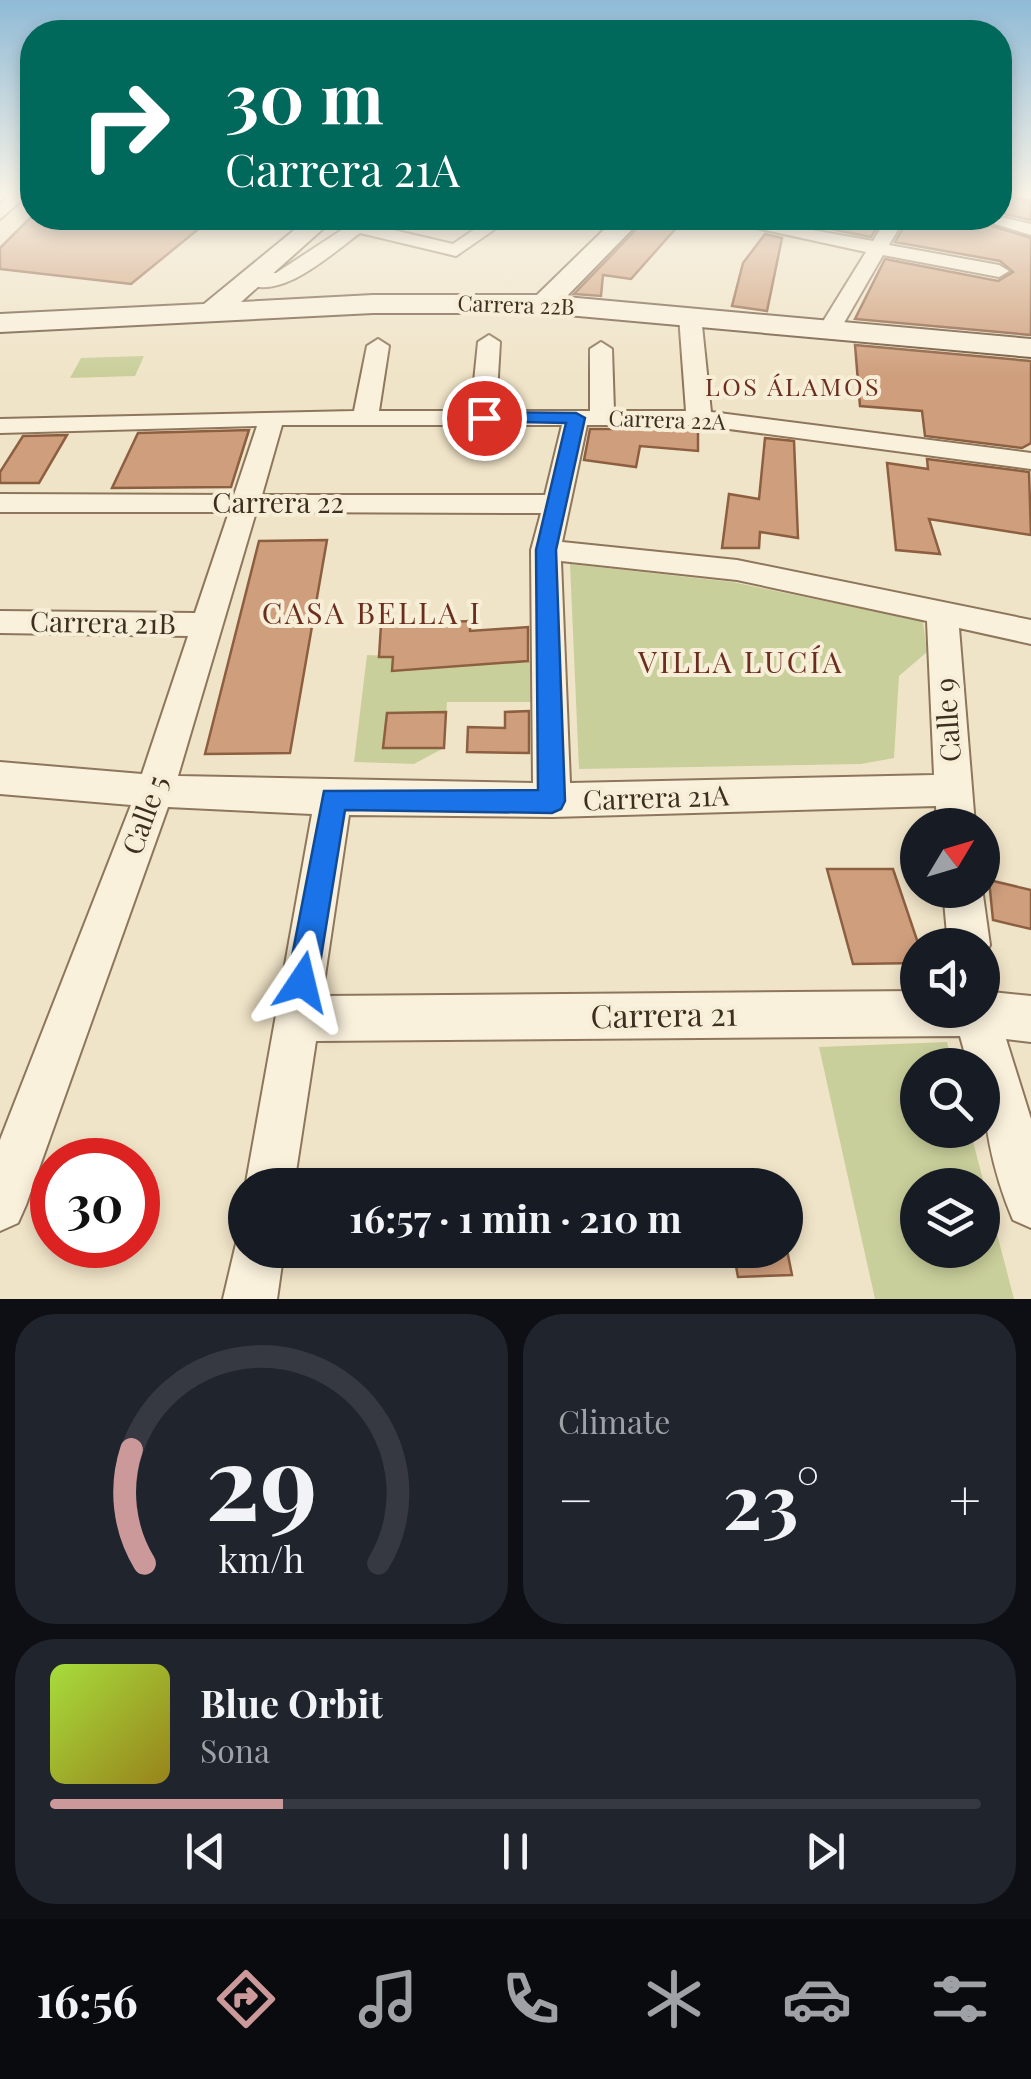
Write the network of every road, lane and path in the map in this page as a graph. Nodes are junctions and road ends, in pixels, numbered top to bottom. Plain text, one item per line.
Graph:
1 (279, 255) edge
2 (316, 255) edge
3 (589, 255) edge
4 (875, 255) edge
5 (913, 255) edge
6 (998, 271) dead end
7 (250, 279) junction
8 (544, 304) junction
9 (210, 314) junction
10 (690, 316) junction
11 (0, 323) edge
12 (830, 328) junction
13 (489, 342) dead end
14 (378, 346) dead end
15 (1031, 348) edge
16 (600, 349) dead end
17 (589, 417) junction
18 (272, 418) junction
19 (484, 418) junction
20 (699, 418) junction
21 (365, 419) junction
22 (2, 428) edge
23 (1031, 461) edge
24 (0, 503) edge
25 (245, 503) junction
26 (556, 504) junction
27 (546, 550) junction
28 (942, 614) junction
29 (0, 622) edge
30 (207, 624) junction
31 (1031, 632) edge
32 (0, 778) edge
33 (154, 794) junction
34 (333, 799) junction
35 (552, 801) junction
36 (955, 807) edge
37 (900, 1013) edge
38 (1000, 1015) edge
39 (1031, 1019) edge
40 (296, 1020) junction
41 (981, 1028) edge
42 (272, 1168) edge
43 (1031, 1202) edge
44 (0, 1205) edge
45 (255, 1268) edge
46 (250, 1299) edge

1 - 7 street
2 - 7 street
3 - 8 street
4 - 12 street
5 - 6 street
7 - 9 street
8 - 9 street, Carrera 22B
8 - 10 street, Carrera 22B
9 - 11 street, Carrera 22B
10 - 12 street, Carrera 22B
10 - 20 street
12 - 15 street, Carrera 22B
13 - 19 street
14 - 21 street
16 - 17 street
17 - 19 street, Carrera 22A
17 - 20 street, Carrera 22A
17 - 26 street
18 - 21 street, Carrera 22A
18 - 22 street, Carrera 22A
18 - 25 street, Calle 5
19 - 21 street, Carrera 22A
20 - 23 street, Carrera 22A
24 - 25 street, Carrera 22
25 - 26 street, Carrera 22
25 - 30 street, Calle 5
26 - 27 street
27 - 28 street
27 - 35 street
28 - 31 street
28 - 36 street, Calle 9
29 - 30 street, Carrera 21B
30 - 33 street, Calle 5
32 - 33 street, Carrera 21A
33 - 34 street, Carrera 21A
33 - 44 street, Calle 5
34 - 35 street, Carrera 21A
34 - 40 street
35 - 36 street, Carrera 21A
37 - 40 street, Carrera 21
38 - 39 street, Carrera 21
40 - 42 street
41 - 43 street
45 - 46 street

